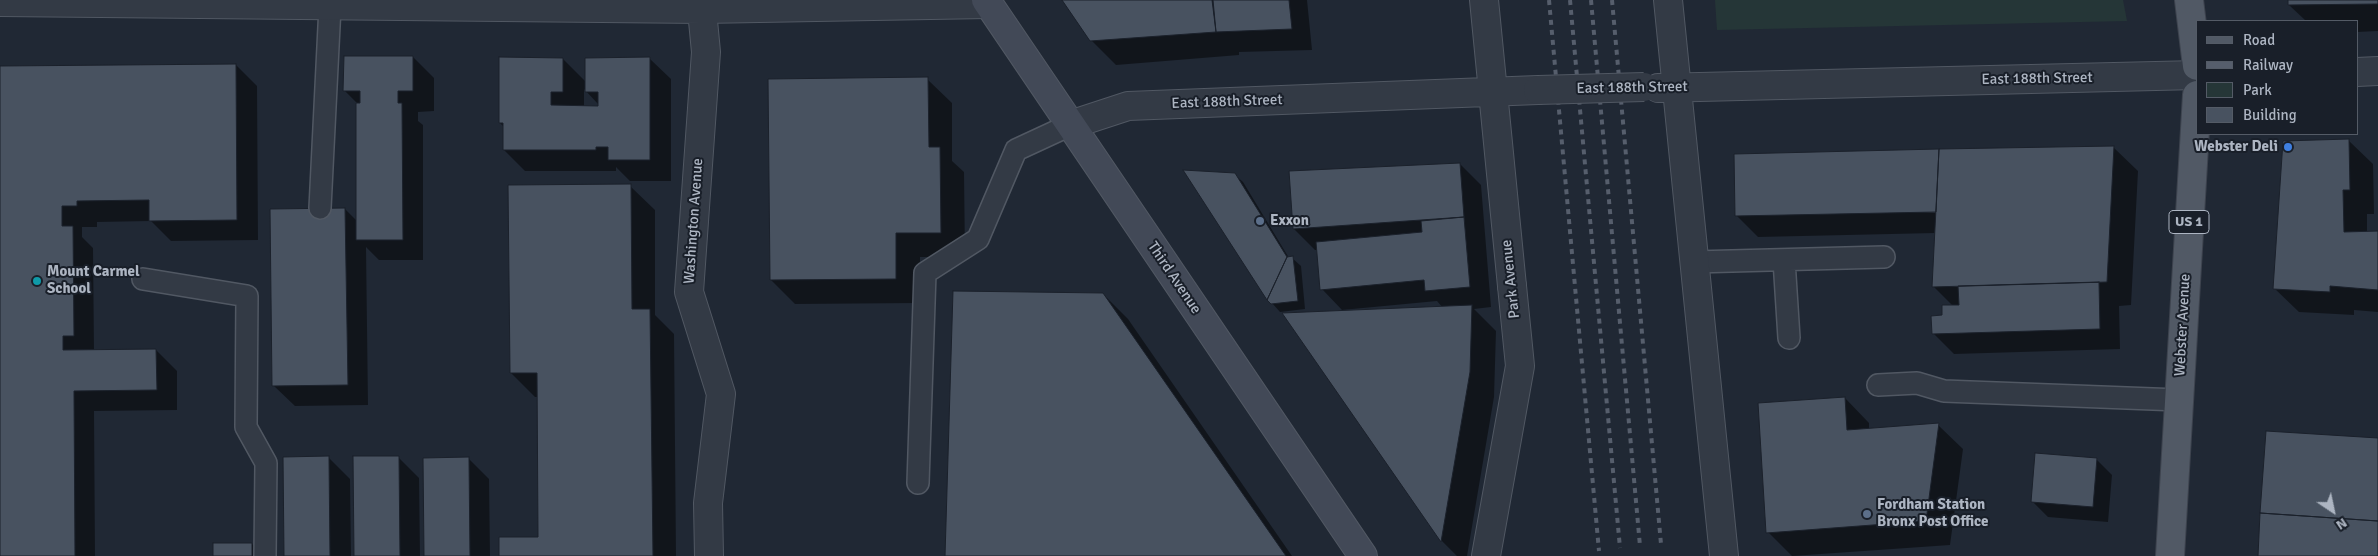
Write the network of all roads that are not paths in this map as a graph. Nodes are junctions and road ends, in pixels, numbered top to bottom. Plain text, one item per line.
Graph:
1 (1484, 0) edge
2 (1668, 0) edge
3 (2189, 0) edge
4 (0, 2) edge
5 (987, 2) edge
6 (702, 5) edge
7 (330, 6) junction
8 (2196, 58) edge
9 (2378, 71) edge
10 (2358, 72) edge
11 (2196, 75) edge
12 (1676, 88) junction
13 (1492, 92) junction
14 (2196, 111) edge
15 (1070, 126) junction
16 (320, 208) dead end
17 (1884, 257) dead end
18 (1784, 260) junction
19 (1694, 262) junction
20 (143, 278) dead end
21 (1789, 338) dead end
22 (1878, 386) dead end
23 (2179, 400) junction
24 (918, 483) dead end
25 (265, 556) edge
26 (709, 556) edge
27 (1363, 556) edge
28 (1486, 556) edge
29 (1724, 556) edge
30 (2170, 556) edge

1 - 13 street, Park Avenue
2 - 12 street
3 - 8 main road
4 - 7 street
5 - 6 street
5 - 15 main road, Third Avenue
6 - 7 street
6 - 26 street, Washington Avenue
7 - 16 lane
9 - 10 street
11 - 12 street, East 188th Street
12 - 13 street, East 188th Street, bridge
12 - 19 street
13 - 15 street, East 188th Street
13 - 28 street, Park Avenue
14 - 23 main road, Webster Avenue / US 1
15 - 24 lane
15 - 27 main road, Third Avenue
17 - 18 lane
18 - 19 lane
18 - 21 lane
19 - 29 street
20 - 25 lane
22 - 23 lane
23 - 30 main road, Webster Avenue / US 1

